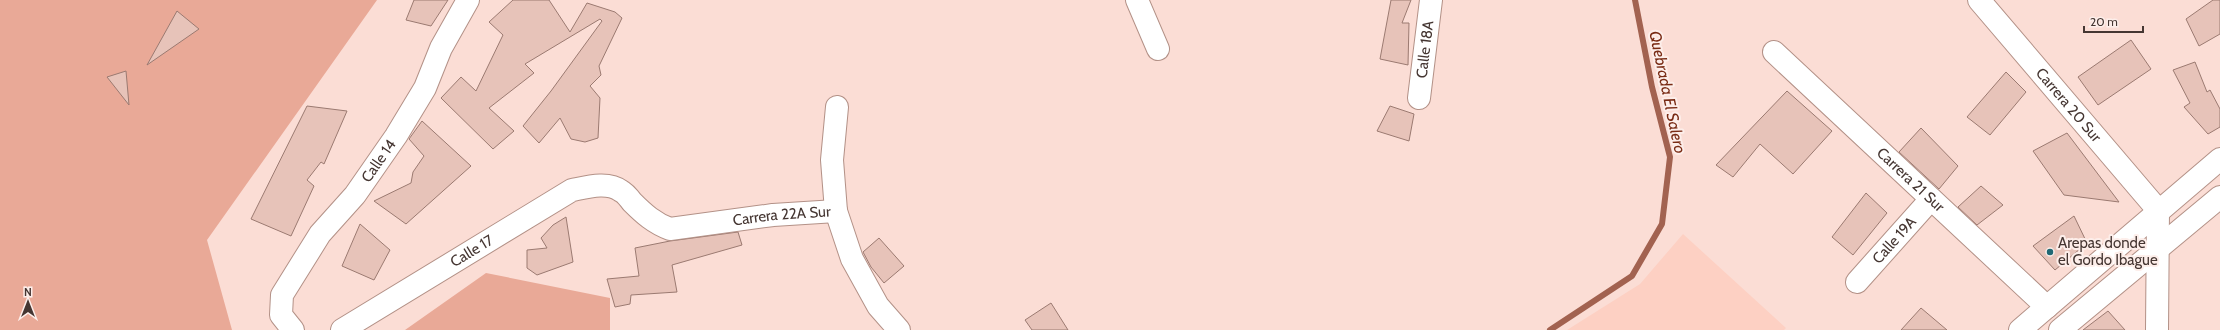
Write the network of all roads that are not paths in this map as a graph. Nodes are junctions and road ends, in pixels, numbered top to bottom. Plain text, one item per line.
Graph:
1 (468, 0) edge
2 (1137, 0) edge
3 (1431, 0) edge
4 (1979, 0) edge
5 (1158, 49) dead end
6 (1774, 52) dead end
7 (1420, 98) dead end
8 (837, 107) dead end
9 (2220, 159) edge
10 (607, 186) joint
11 (2220, 197) edge
12 (1931, 199) junction
13 (2158, 210) junction
14 (836, 211) junction
15 (2157, 251) junction
16 (1857, 282) dead end
17 (2047, 307) junction
18 (287, 322) edge
19 (342, 330) edge
20 (899, 330) edge
21 (2020, 330) edge
22 (2060, 330) edge
23 (2157, 330) edge

1 - 18 street, Calle 14
2 - 5 street
3 - 7 street, Calle 18A
4 - 13 street, Carrera 20 Sur
6 - 12 street, Carrera 21 Sur
8 - 14 street
9 - 13 street
10 - 14 street, Carrera 22A Sur
10 - 19 street, Calle 17
11 - 15 street
12 - 16 street, Calle 19A
12 - 17 street, Carrera 21 Sur
13 - 15 street
13 - 17 street
14 - 20 street, Carrera 22A Sur
15 - 22 street
15 - 23 street
17 - 21 street

